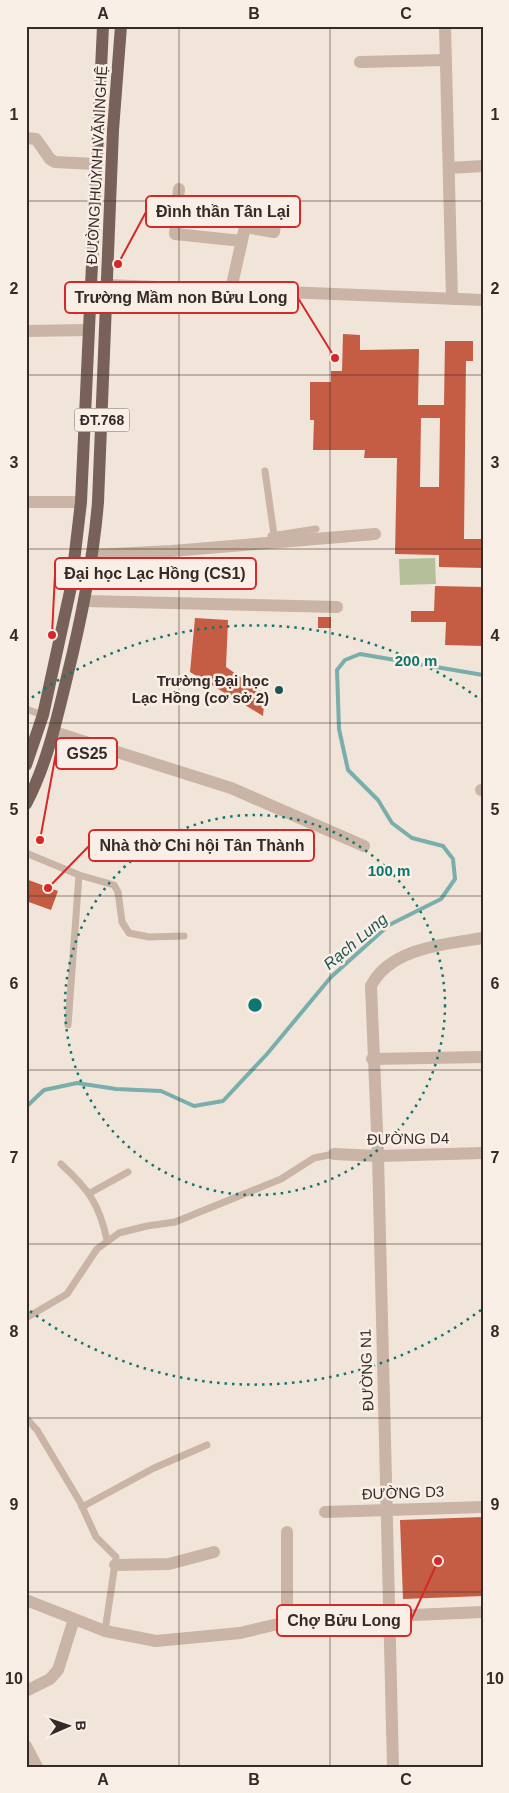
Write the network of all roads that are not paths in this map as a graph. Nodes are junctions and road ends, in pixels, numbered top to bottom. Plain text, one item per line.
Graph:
1 (103, 26) edge
2 (121, 26) edge
3 (445, 26) edge
4 (446, 60) junction
5 (360, 62) dead end
6 (26, 138) edge
7 (95, 164) junction
8 (483, 166) edge
9 (449, 168) junction
10 (179, 189) dead end
11 (279, 202) dead end
12 (242, 241) junction
13 (90, 284) junction
14 (108, 285) junction
15 (231, 289) junction
16 (452, 299) junction
17 (483, 300) edge
18 (26, 330) edge
19 (89, 330) junction
20 (265, 471) dead end
21 (26, 502) edge
22 (81, 502) junction
23 (316, 529) dead end
24 (375, 534) dead end
25 (274, 535) junction
26 (255, 544) junction
27 (94, 555) junction
28 (86, 601) junction
29 (337, 607) dead end
30 (26, 709) edge
31 (43, 715) junction
32 (54, 732) junction
33 (26, 766) edge
34 (30, 790) edge
35 (26, 804) edge
36 (364, 846) dead end
37 (26, 853) edge
38 (79, 875) junction
39 (184, 936) dead end
40 (483, 938) edge
41 (68, 1025) dead end
42 (483, 1057) edge
43 (372, 1059) junction
44 (483, 1153) edge
45 (334, 1154) joint
46 (378, 1156) junction
47 (61, 1164) dead end
48 (128, 1172) dead end
49 (90, 1193) junction
50 (107, 1240) junction
51 (26, 1318) edge
52 (26, 1418) edge
53 (207, 1444) dead end
54 (82, 1507) junction
55 (483, 1507) edge
56 (387, 1510) junction
57 (325, 1512) dead end
58 (288, 1532) dead end
59 (214, 1552) dead end
60 (115, 1565) junction
61 (26, 1600) edge
62 (483, 1612) edge
63 (390, 1615) junction
64 (74, 1619) junction
65 (288, 1622) junction
66 (105, 1631) junction
67 (26, 1691) edge
68 (26, 1746) edge
69 (37, 1767) edge
70 (393, 1767) edge

1 - 7 main road, ĐƯỜNG HUỲNH VĂN NGHỆ / ĐT.768
2 - 14 main road, ĐƯỜNG HUỲNH VĂN NGHỆ / ĐT.768
3 - 4 street
4 - 5 street
4 - 9 street
6 - 7 street
7 - 13 main road, ĐƯỜNG HUỲNH VĂN NGHỆ / ĐT.768
8 - 9 street
9 - 16 street
10 - 12 street
11 - 12 street
12 - 15 street
13 - 14 main road
13 - 19 main road, ĐƯỜNG HUỲNH VĂN NGHỆ / ĐT.768
14 - 15 street
14 - 27 main road, ĐƯỜNG HUỲNH VĂN NGHỆ / ĐT.768
15 - 16 street
16 - 17 street
18 - 19 street
19 - 22 main road, ĐƯỜNG HUỲNH VĂN NGHỆ / ĐT.768
20 - 25 lane
21 - 22 street
22 - 31 main road, ĐƯỜNG HUỲNH VĂN NGHỆ / ĐT.768
23 - 25 lane
24 - 26 street
25 - 26 lane
26 - 27 street
27 - 28 main road, ĐƯỜNG HUỲNH VĂN NGHỆ / ĐT.768
28 - 29 street
28 - 32 main road, ĐƯỜNG HUỲNH VĂN NGHỆ / ĐT.768
30 - 31 lane
31 - 33 main road, ĐƯỜNG HUỲNH VĂN NGHỆ / ĐT.768
32 - 34 main road, ĐƯỜNG HUỲNH VĂN NGHỆ / ĐT.768
32 - 36 street
34 - 35 main road, ĐƯỜNG HUỲNH VĂN NGHỆ / ĐT.768
37 - 38 lane
38 - 39 lane
38 - 41 lane
40 - 43 street, ĐƯỜNG N1
42 - 43 street
43 - 46 street, ĐƯỜNG N1
44 - 46 street, ĐƯỜNG D4
45 - 46 street, ĐƯỜNG D4
45 - 50 lane
46 - 56 street, ĐƯỜNG N1
47 - 49 lane
48 - 49 lane
49 - 50 lane
50 - 51 lane
52 - 54 lane
53 - 54 lane
54 - 60 lane
55 - 56 street, ĐƯỜNG D3
56 - 57 street, ĐƯỜNG D3
56 - 63 street, ĐƯỜNG N1
58 - 65 street
59 - 60 street
60 - 66 lane
61 - 64 street
62 - 63 street
63 - 65 street
63 - 70 street, ĐƯỜNG N1
64 - 66 street
64 - 67 street
65 - 66 street
68 - 69 street

